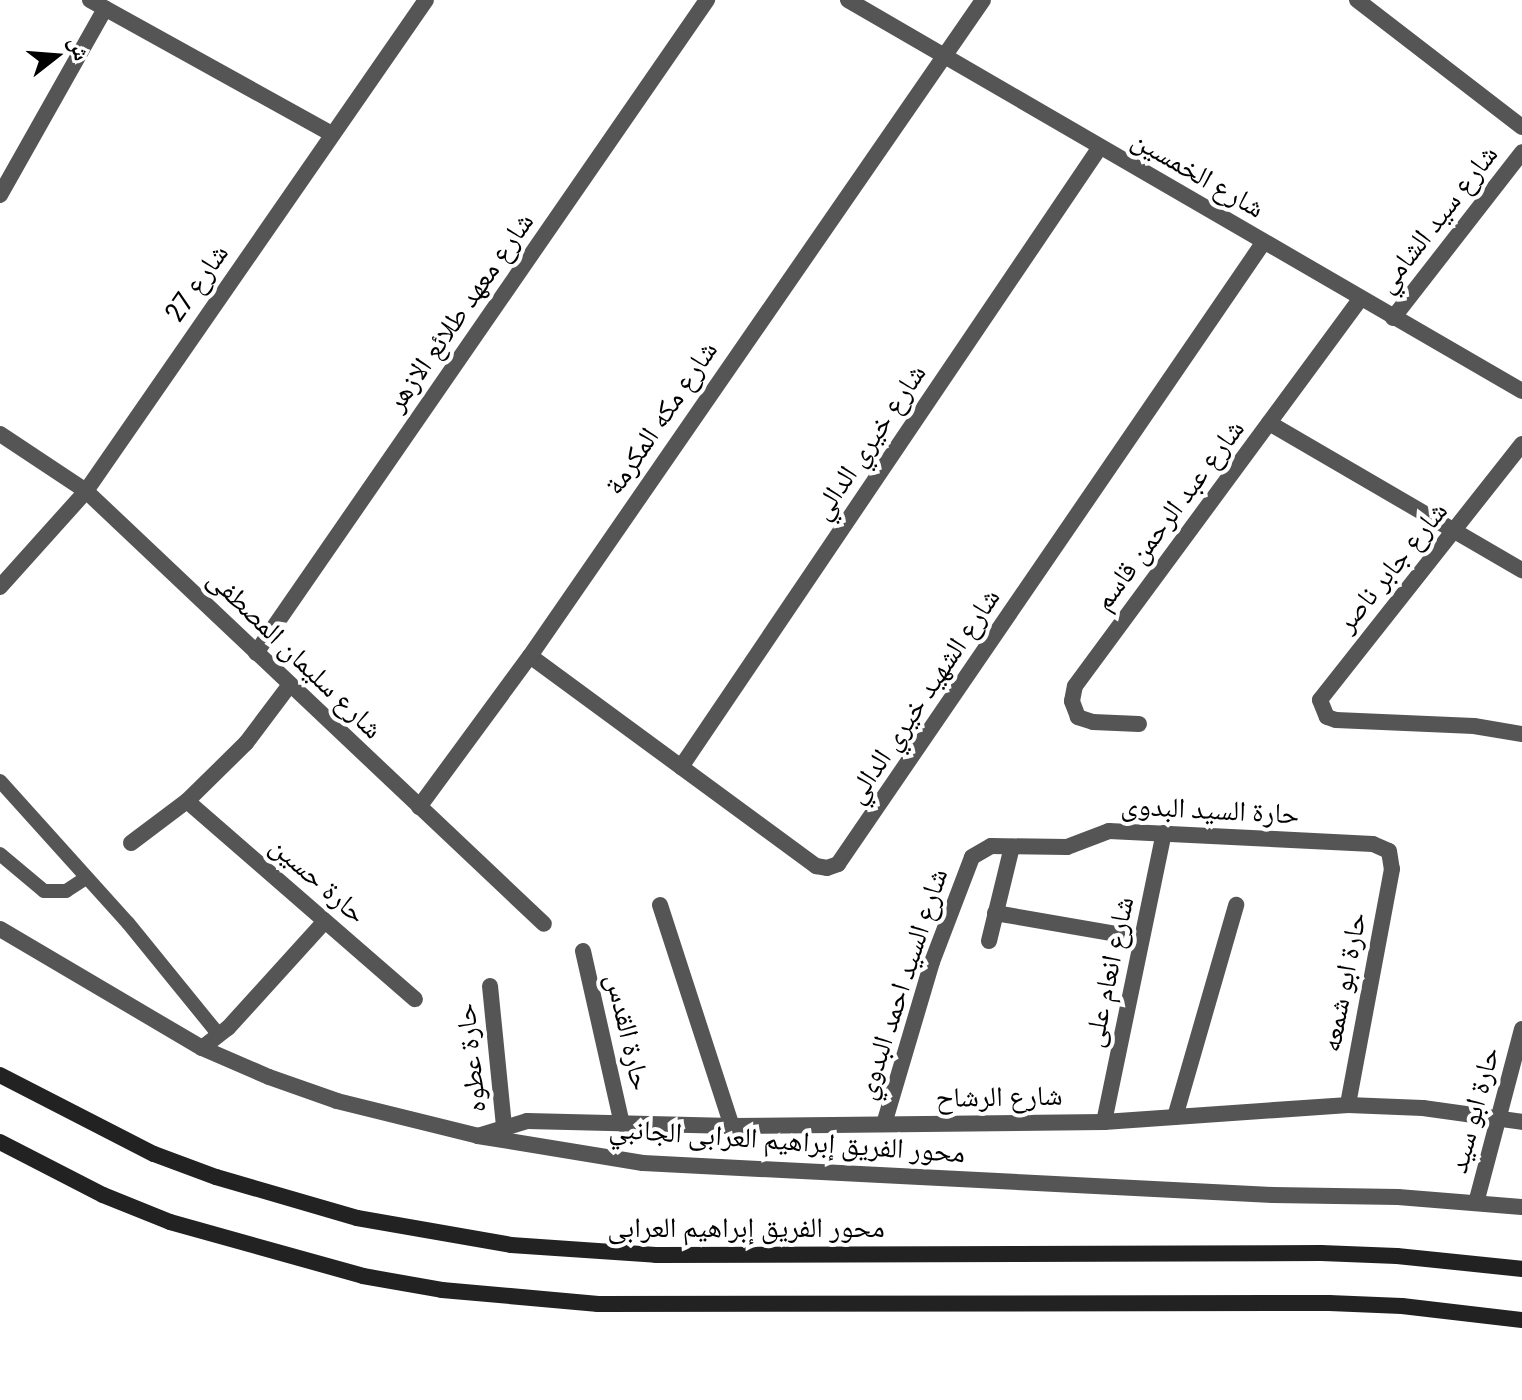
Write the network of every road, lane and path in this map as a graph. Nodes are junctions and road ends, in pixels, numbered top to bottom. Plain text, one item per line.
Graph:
1 (90, 0) edge
2 (426, 0) edge
3 (707, 0) edge
4 (848, 0) edge
5 (983, 0) edge
6 (1357, 0) edge
7 (105, 9) junction
8 (942, 55) junction
9 (1522, 127) edge
10 (332, 134) junction
11 (1100, 147) junction
12 (1522, 152) edge
13 (0, 195) edge
14 (1263, 243) junction
15 (1360, 299) junction
16 (1393, 318) junction
17 (1522, 391) edge
18 (1269, 423) junction
19 (0, 434) edge
20 (1522, 444) edge
21 (86, 491) junction
22 (1454, 532) junction
23 (1522, 570) edge
24 (0, 587) edge
25 (256, 653) junction
26 (530, 656) junction
27 (289, 686) junction
28 (1139, 724) dead end
29 (1522, 734) edge
30 (681, 767) junction
31 (0, 781) edge
32 (187, 801) junction
33 (419, 807) junction
34 (1164, 833) junction
35 (131, 843) dead end
36 (1012, 847) junction
37 (0, 854) edge
38 (1392, 869) joint
39 (86, 878) junction
40 (660, 905) dead end
41 (1236, 905) dead end
42 (995, 913) junction
43 (325, 921) junction
44 (544, 924) dead end
45 (0, 929) edge
46 (1117, 934) dead end
47 (989, 941) dead end
48 (583, 951) dead end
49 (490, 986) dead end
50 (415, 999) dead end
51 (1522, 1029) edge
52 (219, 1035) junction
53 (202, 1048) junction
54 (0, 1075) edge
55 (1348, 1105) junction
56 (1175, 1117) junction
57 (1500, 1118) junction
58 (1104, 1122) junction
59 (1522, 1122) edge
60 (622, 1124) junction
61 (884, 1124) junction
62 (504, 1126) junction
63 (732, 1126) junction
64 (478, 1136) junction
65 (0, 1142) edge
66 (1476, 1203) junction
67 (1522, 1207) edge
68 (1522, 1269) edge
69 (1522, 1320) edge

1 - 7 street
2 - 10 street, شارع 27
3 - 25 street, شارع معهد طلائع الازهر
4 - 8 street, شارع الخمسين
5 - 8 street, شارع مكه المكرمة
6 - 9 street
7 - 10 street
7 - 13 street
8 - 11 street, شارع الخمسين
8 - 26 street, شارع مكه المكرمة
10 - 21 street, شارع 27
11 - 14 street, شارع الخمسين
11 - 30 street, شارع خيري الدالي
12 - 16 street, شارع سيد الشامي
14 - 15 street, شارع الخمسين
14 - 30 street, شارع الشهيد خيري الدالي
15 - 16 street, شارع الخمسين
15 - 18 street, شارع عبد الرحمن قاسم
16 - 17 street, شارع الخمسين
18 - 22 street
18 - 28 street, شارع عبد الرحمن قاسم
19 - 21 street, شارع سليمان المصطفى
20 - 22 street, شارع جابر ناصر
21 - 24 street, شارع 27
21 - 25 street, شارع سليمان المصطفى
22 - 23 street
22 - 29 street, شارع جابر ناصر
25 - 27 street, شارع سليمان المصطفى
26 - 30 street, شارع الشهيد خيري الدالي
26 - 33 street, شارع مكه المكرمة
27 - 32 street
27 - 33 street, شارع سليمان المصطفى
31 - 39 lane
32 - 35 street
32 - 43 street, حارة حسين
33 - 44 street, شارع سليمان المصطفى
34 - 36 street, حارة السيد البدوى
34 - 38 street, حارة السيد البدوى
34 - 58 street, شارع انعام على
36 - 42 street
36 - 61 street, شارع السيد احمد البدوي
37 - 39 lane
38 - 55 street, حارة ابو شمعه
39 - 52 lane
40 - 63 street
41 - 56 street
42 - 46 street
42 - 47 street
43 - 50 street, حارة حسين
43 - 52 street
45 - 53 street, محور الفريق إبراهيم العرابى الجانبي
48 - 60 street, حارة القدس
49 - 62 street, حارة عطوه
51 - 57 street, حارة ابو سيد
52 - 53 street
53 - 64 street, محور الفريق إبراهيم العرابى الجانبي
54 - 68 main road, محور الفريق إبراهيم العرابى
55 - 56 street, شارع الرشاح
55 - 57 street, شارع الرشاح
56 - 58 street, شارع الرشاح
57 - 59 street, شارع الرشاح
57 - 66 street, حارة ابو سيد
58 - 61 street, شارع الرشاح
60 - 62 street, شارع الرشاح
60 - 63 street, شارع الرشاح
61 - 63 street, شارع الرشاح
62 - 64 street, شارع الرشاح
64 - 66 street, محور الفريق إبراهيم العرابى الجانبي
65 - 69 main road
66 - 67 street, محور الفريق إبراهيم العرابى الجانبي

